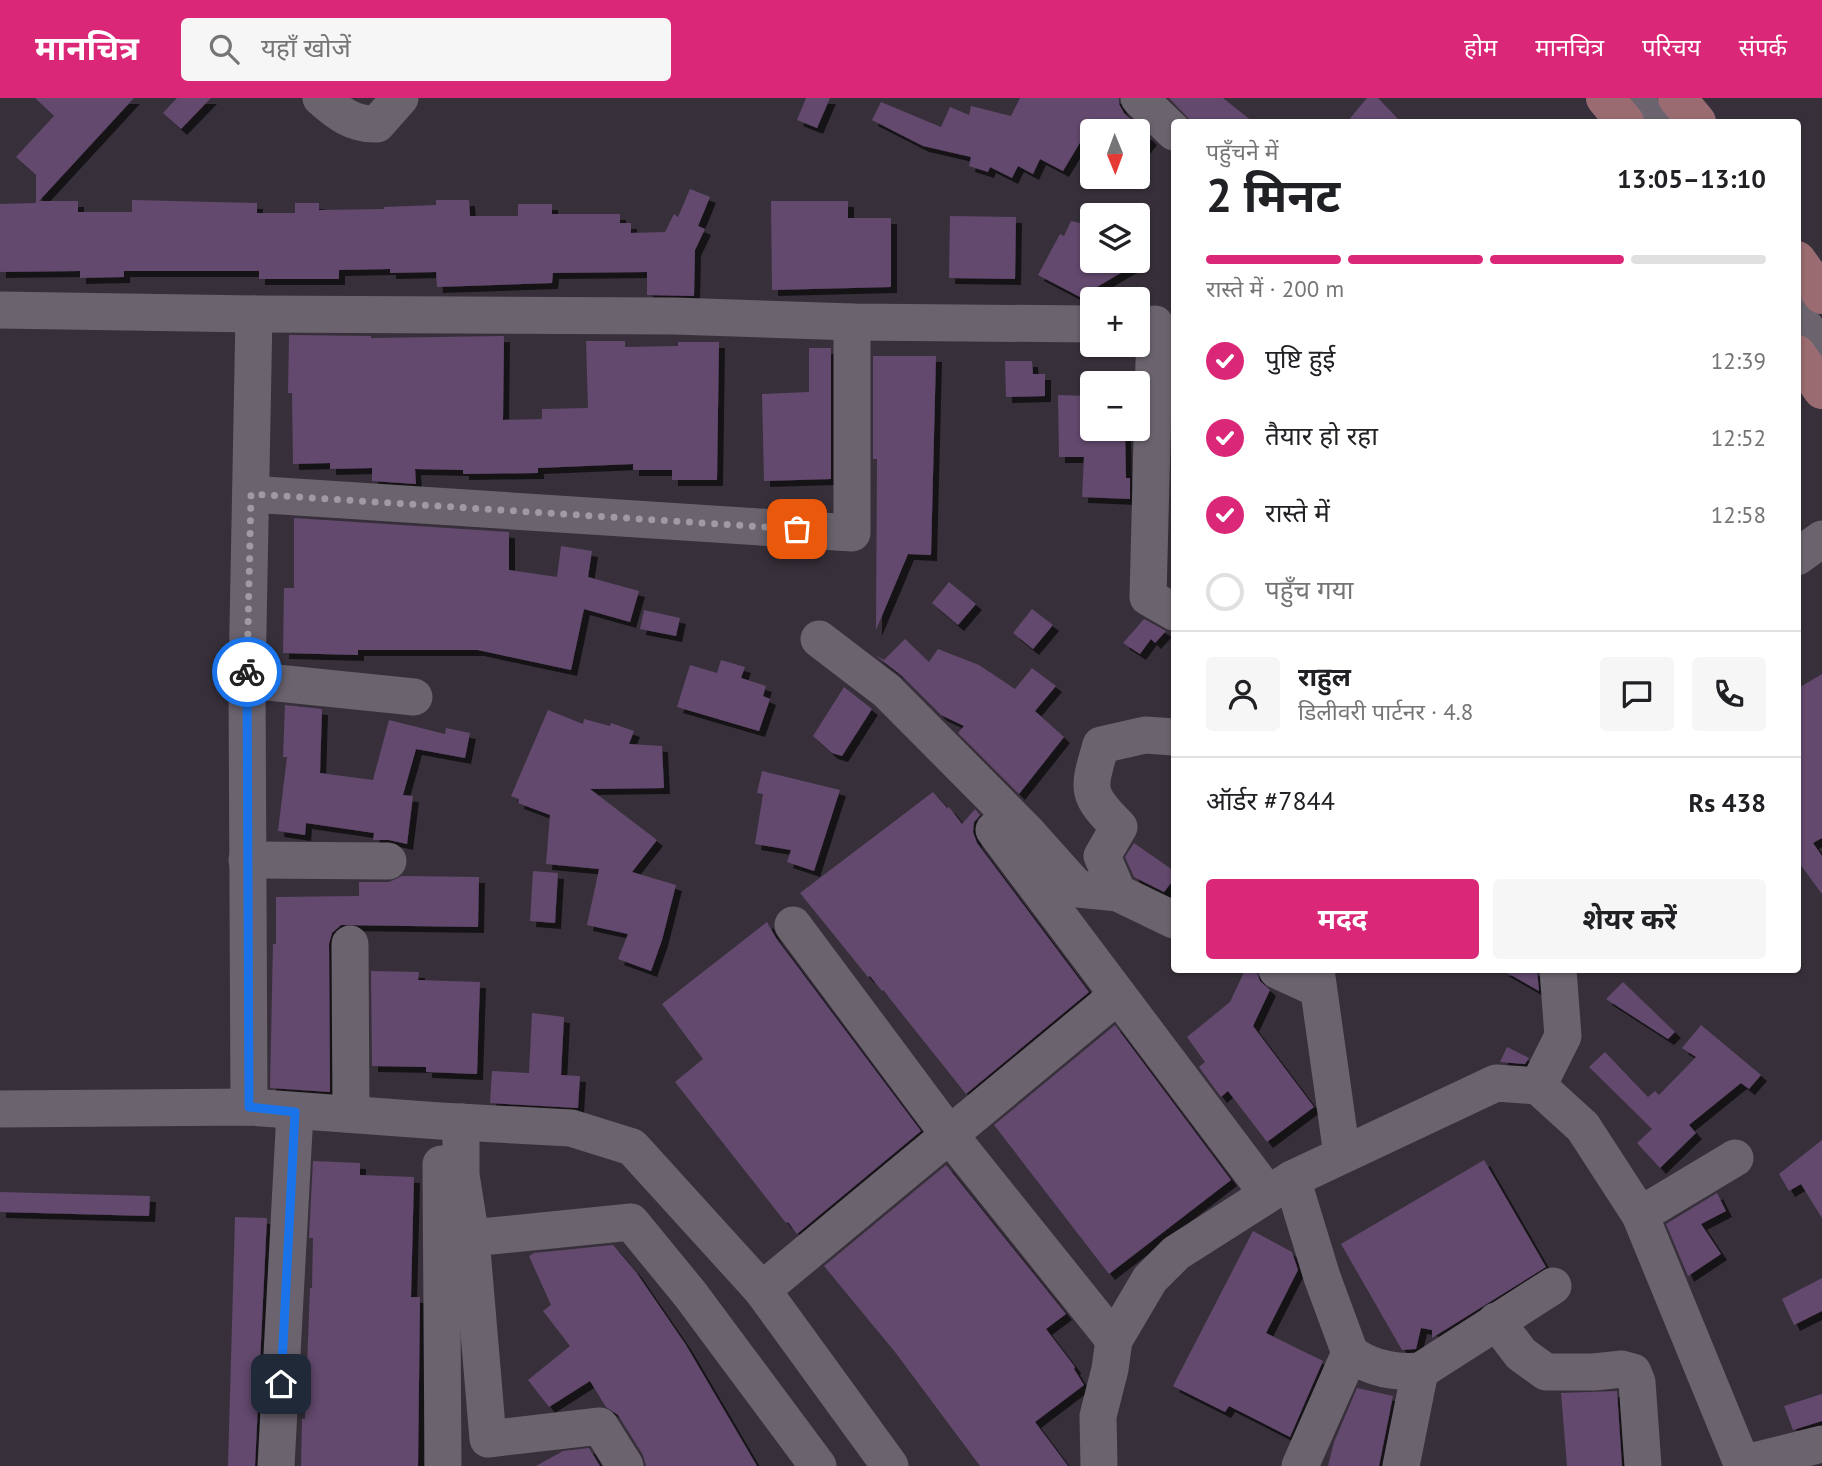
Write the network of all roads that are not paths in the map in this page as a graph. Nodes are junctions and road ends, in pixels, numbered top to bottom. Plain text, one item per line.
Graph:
1 (321, 98) edge
2 (400, 98) edge
3 (1139, 98) edge
4 (1605, 98) edge
5 (1633, 98) edge
6 (1651, 98) edge
7 (1677, 98) edge
8 (1622, 119) edge
9 (1650, 119) edge
10 (1668, 119) edge
11 (1694, 119) edge
12 (1171, 129) edge
13 (1801, 266) edge
14 (1801, 294) edge
15 (1822, 295) edge
16 (0, 310) edge
17 (254, 314) junction
18 (852, 321) junction
19 (1801, 321) edge
20 (1822, 322) edge
21 (1080, 324) edge
22 (1155, 325) edge
23 (1822, 350) edge
24 (1801, 360) edge
25 (1822, 390) edge
26 (1163, 433) edge
27 (251, 494) junction
28 (1162, 526) edge
29 (1822, 539) edge
30 (1801, 554) edge
31 (1171, 610) edge
32 (818, 639) dead end
33 (247, 680) junction
34 (414, 697) dead end
35 (1171, 737) edge
36 (994, 830) dead end
37 (247, 860) junction
38 (388, 861) dead end
39 (1118, 893) junction
40 (1171, 919) edge
41 (793, 925) dead end
42 (350, 944) dead end
43 (1290, 973) edge
44 (1559, 973) edge
45 (1317, 979) edge
46 (1118, 995) junction
47 (1538, 1086) junction
48 (351, 1102) junction
49 (249, 1107) junction
50 (0, 1109) edge
51 (295, 1112) junction
52 (456, 1114) junction
53 (948, 1133) junction
54 (1342, 1155) junction
55 (1735, 1158) dead end
56 (1280, 1186) junction
57 (1640, 1215) junction
58 (471, 1238) junction
59 (1553, 1286) dead end
60 (762, 1290) junction
61 (1496, 1321) junction
62 (1114, 1340) junction
63 (1350, 1353) junction
64 (1420, 1371) junction
65 (1822, 1444) edge
66 (1743, 1465) edge
67 (276, 1466) edge
68 (443, 1466) edge
69 (625, 1466) edge
70 (818, 1466) edge
71 (890, 1466) edge
72 (1099, 1466) edge
73 (1300, 1466) edge
74 (1401, 1466) edge
75 (1643, 1466) edge

1 - 2 street
3 - 12 street
4 - 8 main road
5 - 9 street
6 - 10 street
7 - 11 main road
13 - 15 main road
14 - 20 street
16 - 17 street
17 - 18 street
17 - 27 street
18 - 21 street
18 - 27 street
19 - 23 street
22 - 26 street
24 - 25 main road
26 - 28 street
27 - 33 street
28 - 31 street
29 - 30 street
32 - 39 street
33 - 34 street
33 - 37 street
35 - 39 street
36 - 46 street
37 - 38 street
37 - 49 street
39 - 40 street
41 - 53 street
42 - 48 street
43 - 45 street
44 - 47 street
45 - 54 street
46 - 53 street
46 - 56 street
47 - 54 street
47 - 57 street
48 - 51 street
48 - 52 street
49 - 50 street
49 - 51 street
51 - 67 street
52 - 58 street
52 - 60 street
52 - 68 street
53 - 60 street
53 - 62 street
54 - 56 street
55 - 57 street
56 - 62 street
56 - 63 street
57 - 66 street
58 - 69 street
58 - 70 street
59 - 61 street
60 - 71 street
61 - 64 street
61 - 75 street
62 - 72 street
63 - 64 street
63 - 73 street
64 - 74 street
65 - 66 street

